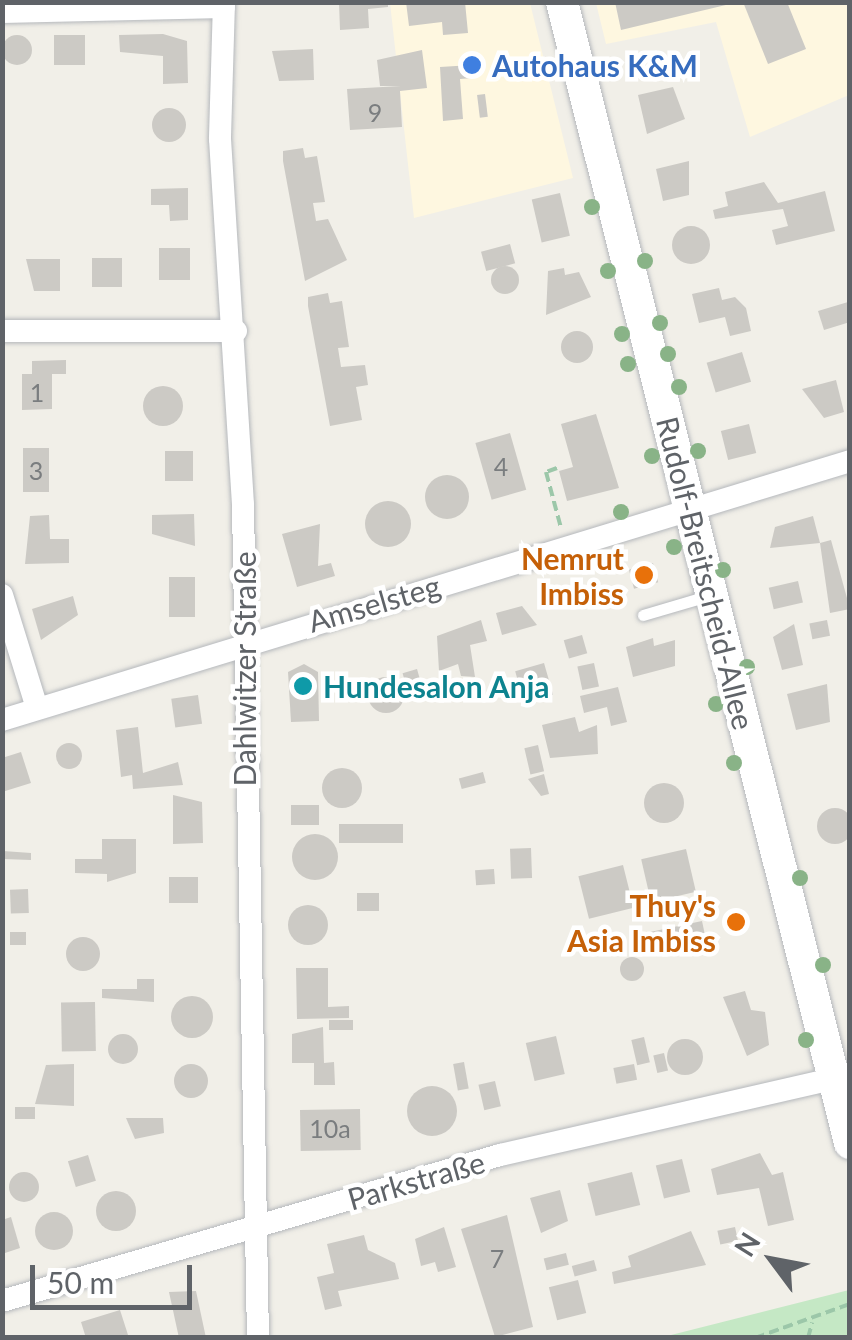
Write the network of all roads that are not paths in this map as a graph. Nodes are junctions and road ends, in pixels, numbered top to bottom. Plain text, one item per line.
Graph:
1 (562, 2) edge
2 (224, 5) edge
3 (2, 12) edge
4 (2, 331) edge
5 (236, 331) junction
6 (850, 461) edge
7 (690, 512) junction
8 (711, 594) junction
9 (2, 596) edge
10 (643, 615) dead end
11 (246, 640) junction
12 (37, 708) junction
13 (2, 720) edge
14 (834, 1079) junction
15 (850, 1143) edge
16 (251, 1227) junction
17 (2, 1301) edge
18 (258, 1338) edge

1 - 7 street, Rudolf-Breitscheid-Allee
2 - 3 street
2 - 5 street, Dahlwitzer Straße
4 - 5 street
5 - 11 street, Dahlwitzer Straße
6 - 7 street, Amselsteg
7 - 8 street, Rudolf-Breitscheid-Allee
7 - 11 street, Amselsteg
8 - 10 lane
8 - 14 street, Rudolf-Breitscheid-Allee
9 - 12 street
11 - 12 street, Amselsteg
11 - 16 street, Dahlwitzer Straße
12 - 13 street, Amselsteg
14 - 15 street, Rudolf-Breitscheid-Allee
14 - 16 street, Parkstraße
16 - 17 street, Parkstraße
16 - 18 street, Dahlwitzer Straße

